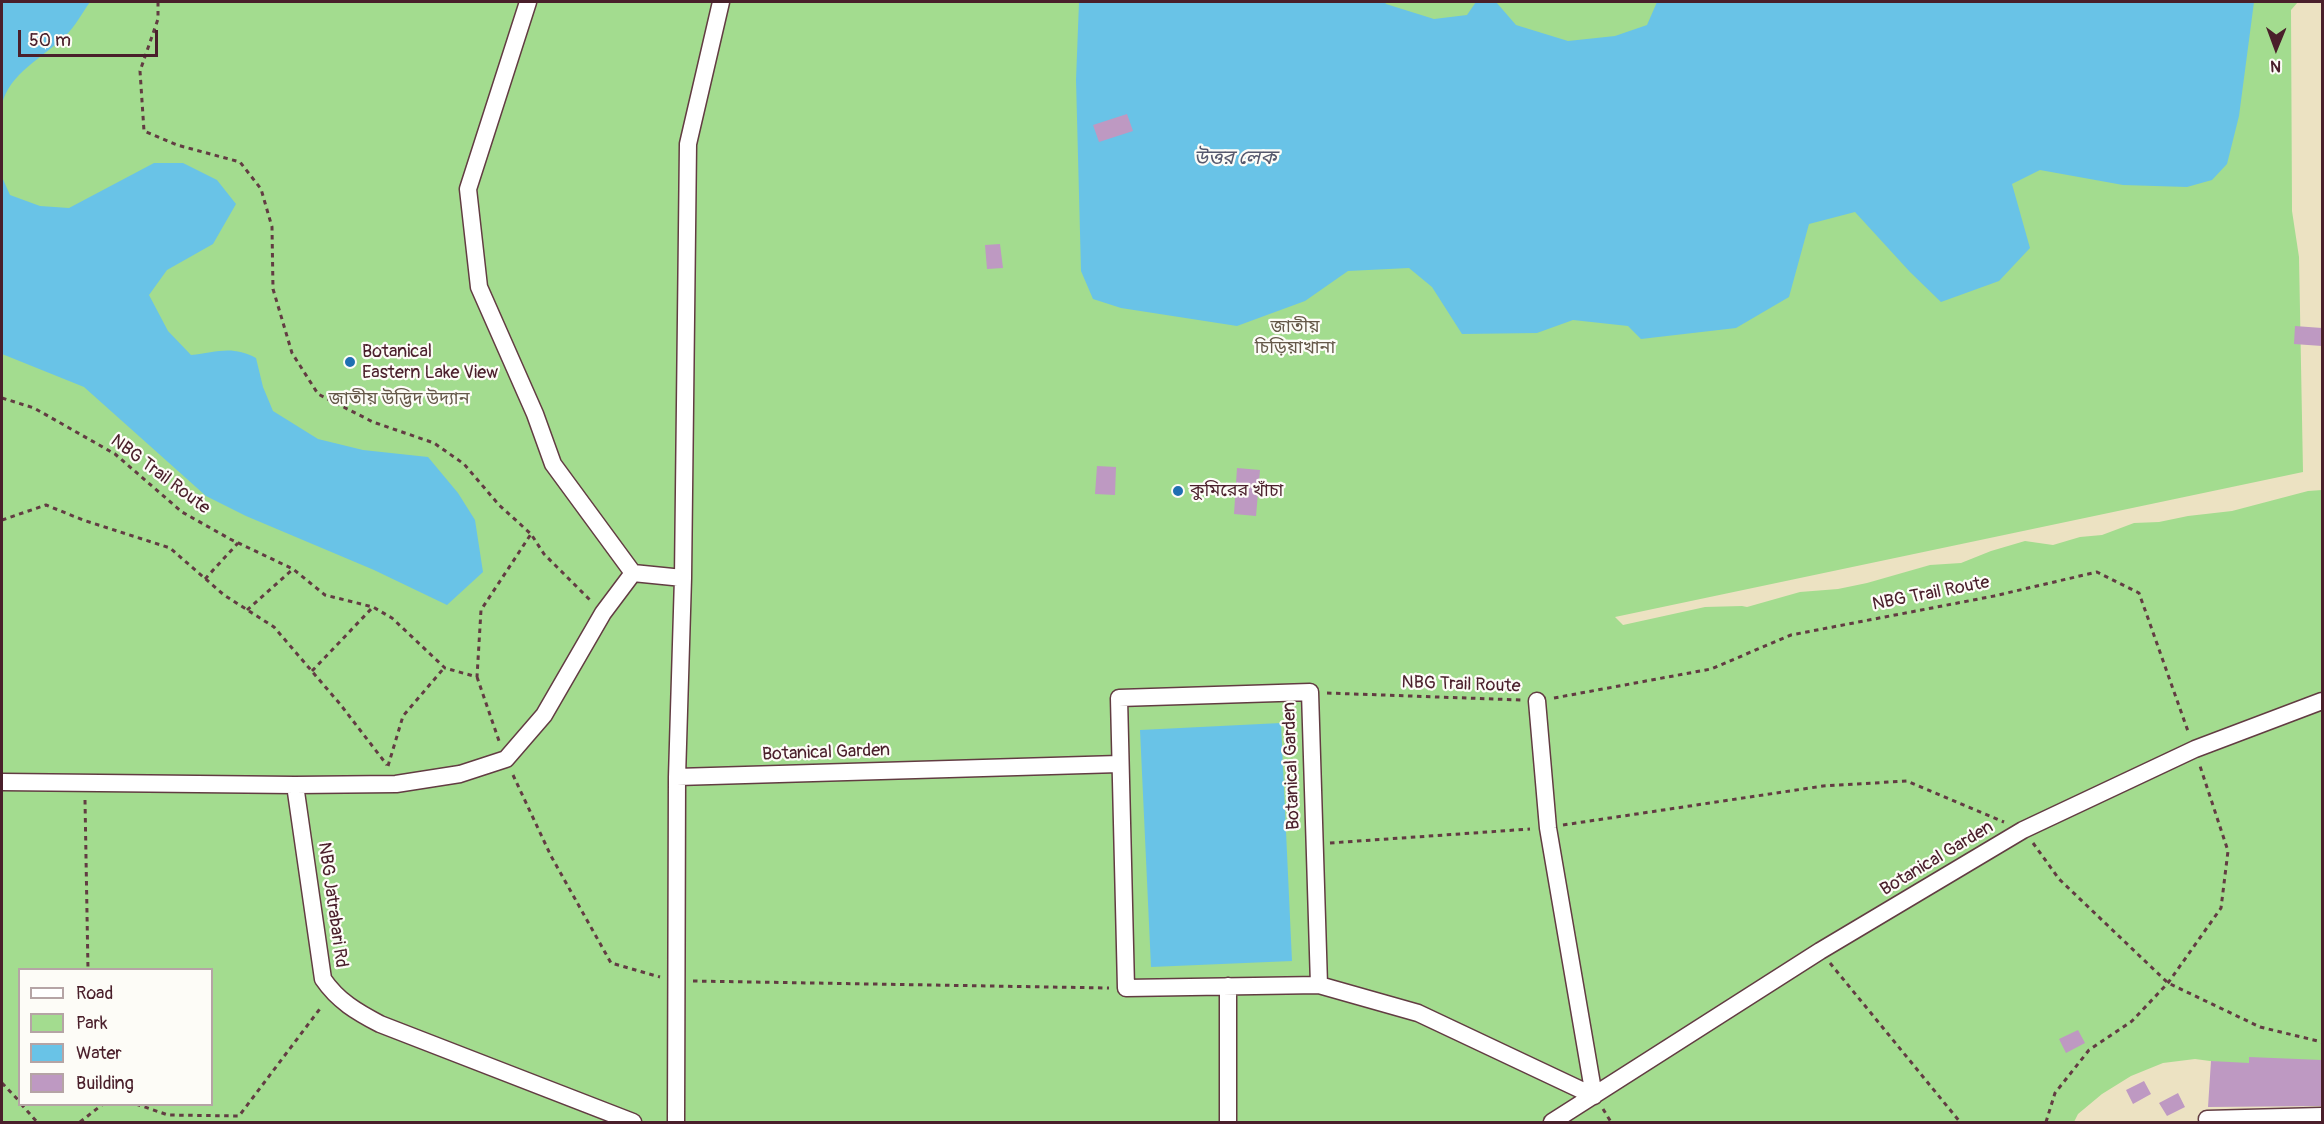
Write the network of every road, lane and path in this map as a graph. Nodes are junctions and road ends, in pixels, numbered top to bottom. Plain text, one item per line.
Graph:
1 (158, 2) edge
2 (528, 2) edge
3 (721, 2) edge
4 (2, 398) edge
5 (2, 520) edge
6 (531, 534) junction
7 (238, 543) junction
8 (293, 570) junction
9 (633, 573) junction
10 (683, 578) junction
11 (205, 579) junction
12 (373, 607) junction
13 (247, 610) junction
14 (603, 613) junction
15 (445, 668) junction
16 (312, 671) junction
17 (477, 677) junction
18 (1310, 692) junction
19 (1537, 701) junction
20 (2322, 701) edge
21 (2195, 750) junction
22 (506, 759) junction
23 (1119, 764) junction
24 (387, 765) junction
25 (677, 777) junction
26 (2, 782) edge
27 (85, 783) junction
28 (396, 784) junction
29 (295, 785) junction
30 (1548, 828) junction
31 (2023, 830) junction
32 (1315, 844) junction
33 (1820, 951) junction
34 (88, 968) edge
35 (676, 981) junction
36 (2168, 983) junction
37 (1320, 985) junction
38 (1228, 986) junction
39 (1126, 988) junction
40 (332, 992) junction
41 (2322, 1042) edge
42 (2, 1083) edge
43 (1594, 1096) junction
44 (18, 1101) edge
45 (23, 1106) edge
46 (100, 1106) edge
47 (142, 1106) edge
48 (2322, 1116) edge
49 (2207, 1119) dead end
50 (37, 1122) edge
51 (80, 1122) edge
52 (633, 1122) edge
53 (676, 1122) edge
54 (1228, 1122) edge
55 (1552, 1122) edge
56 (1960, 1122) edge
57 (2046, 1122) edge

1 - 6 path
2 - 9 street
3 - 10 street
4 - 7 path, NBG Trail Route
5 - 11 path
6 - 14 path
6 - 17 path
7 - 8 path, NBG Trail Route
7 - 11 path
8 - 12 path, NBG Trail Route
8 - 13 path
9 - 10 street
9 - 14 street
10 - 25 street
11 - 13 path
12 - 15 path, NBG Trail Route
12 - 16 path
13 - 16 path
14 - 22 street
15 - 17 path, NBG Trail Route
15 - 24 path
16 - 24 path
17 - 22 path
18 - 19 path, NBG Trail Route
18 - 23 street, Botanical Garden
18 - 32 street, Botanical Garden
19 - 21 path, NBG Trail Route
19 - 30 street
20 - 21 street, Botanical Garden
21 - 31 street, Botanical Garden
21 - 36 path, NBG Trail Route
22 - 28 street
22 - 35 path
23 - 25 street, Botanical Garden
23 - 39 street, Botanical Garden
24 - 28 path
25 - 35 street
26 - 27 street
27 - 29 street
27 - 34 path
28 - 29 street
29 - 40 street, NBG Jatrabari Rd
30 - 31 path
30 - 32 path
30 - 43 street
31 - 33 street, Botanical Garden
31 - 36 path
32 - 37 street, Botanical Garden
33 - 43 street, Botanical Garden
33 - 56 path
35 - 39 path
35 - 53 street
36 - 41 path
36 - 57 path, NBG Trail Route
37 - 38 street
37 - 43 street
38 - 39 street
38 - 54 street
40 - 47 path
40 - 52 street, NBG Jatrabari Rd
42 - 44 path
43 - 55 street, Botanical Garden
45 - 50 path
46 - 51 path
48 - 49 street

